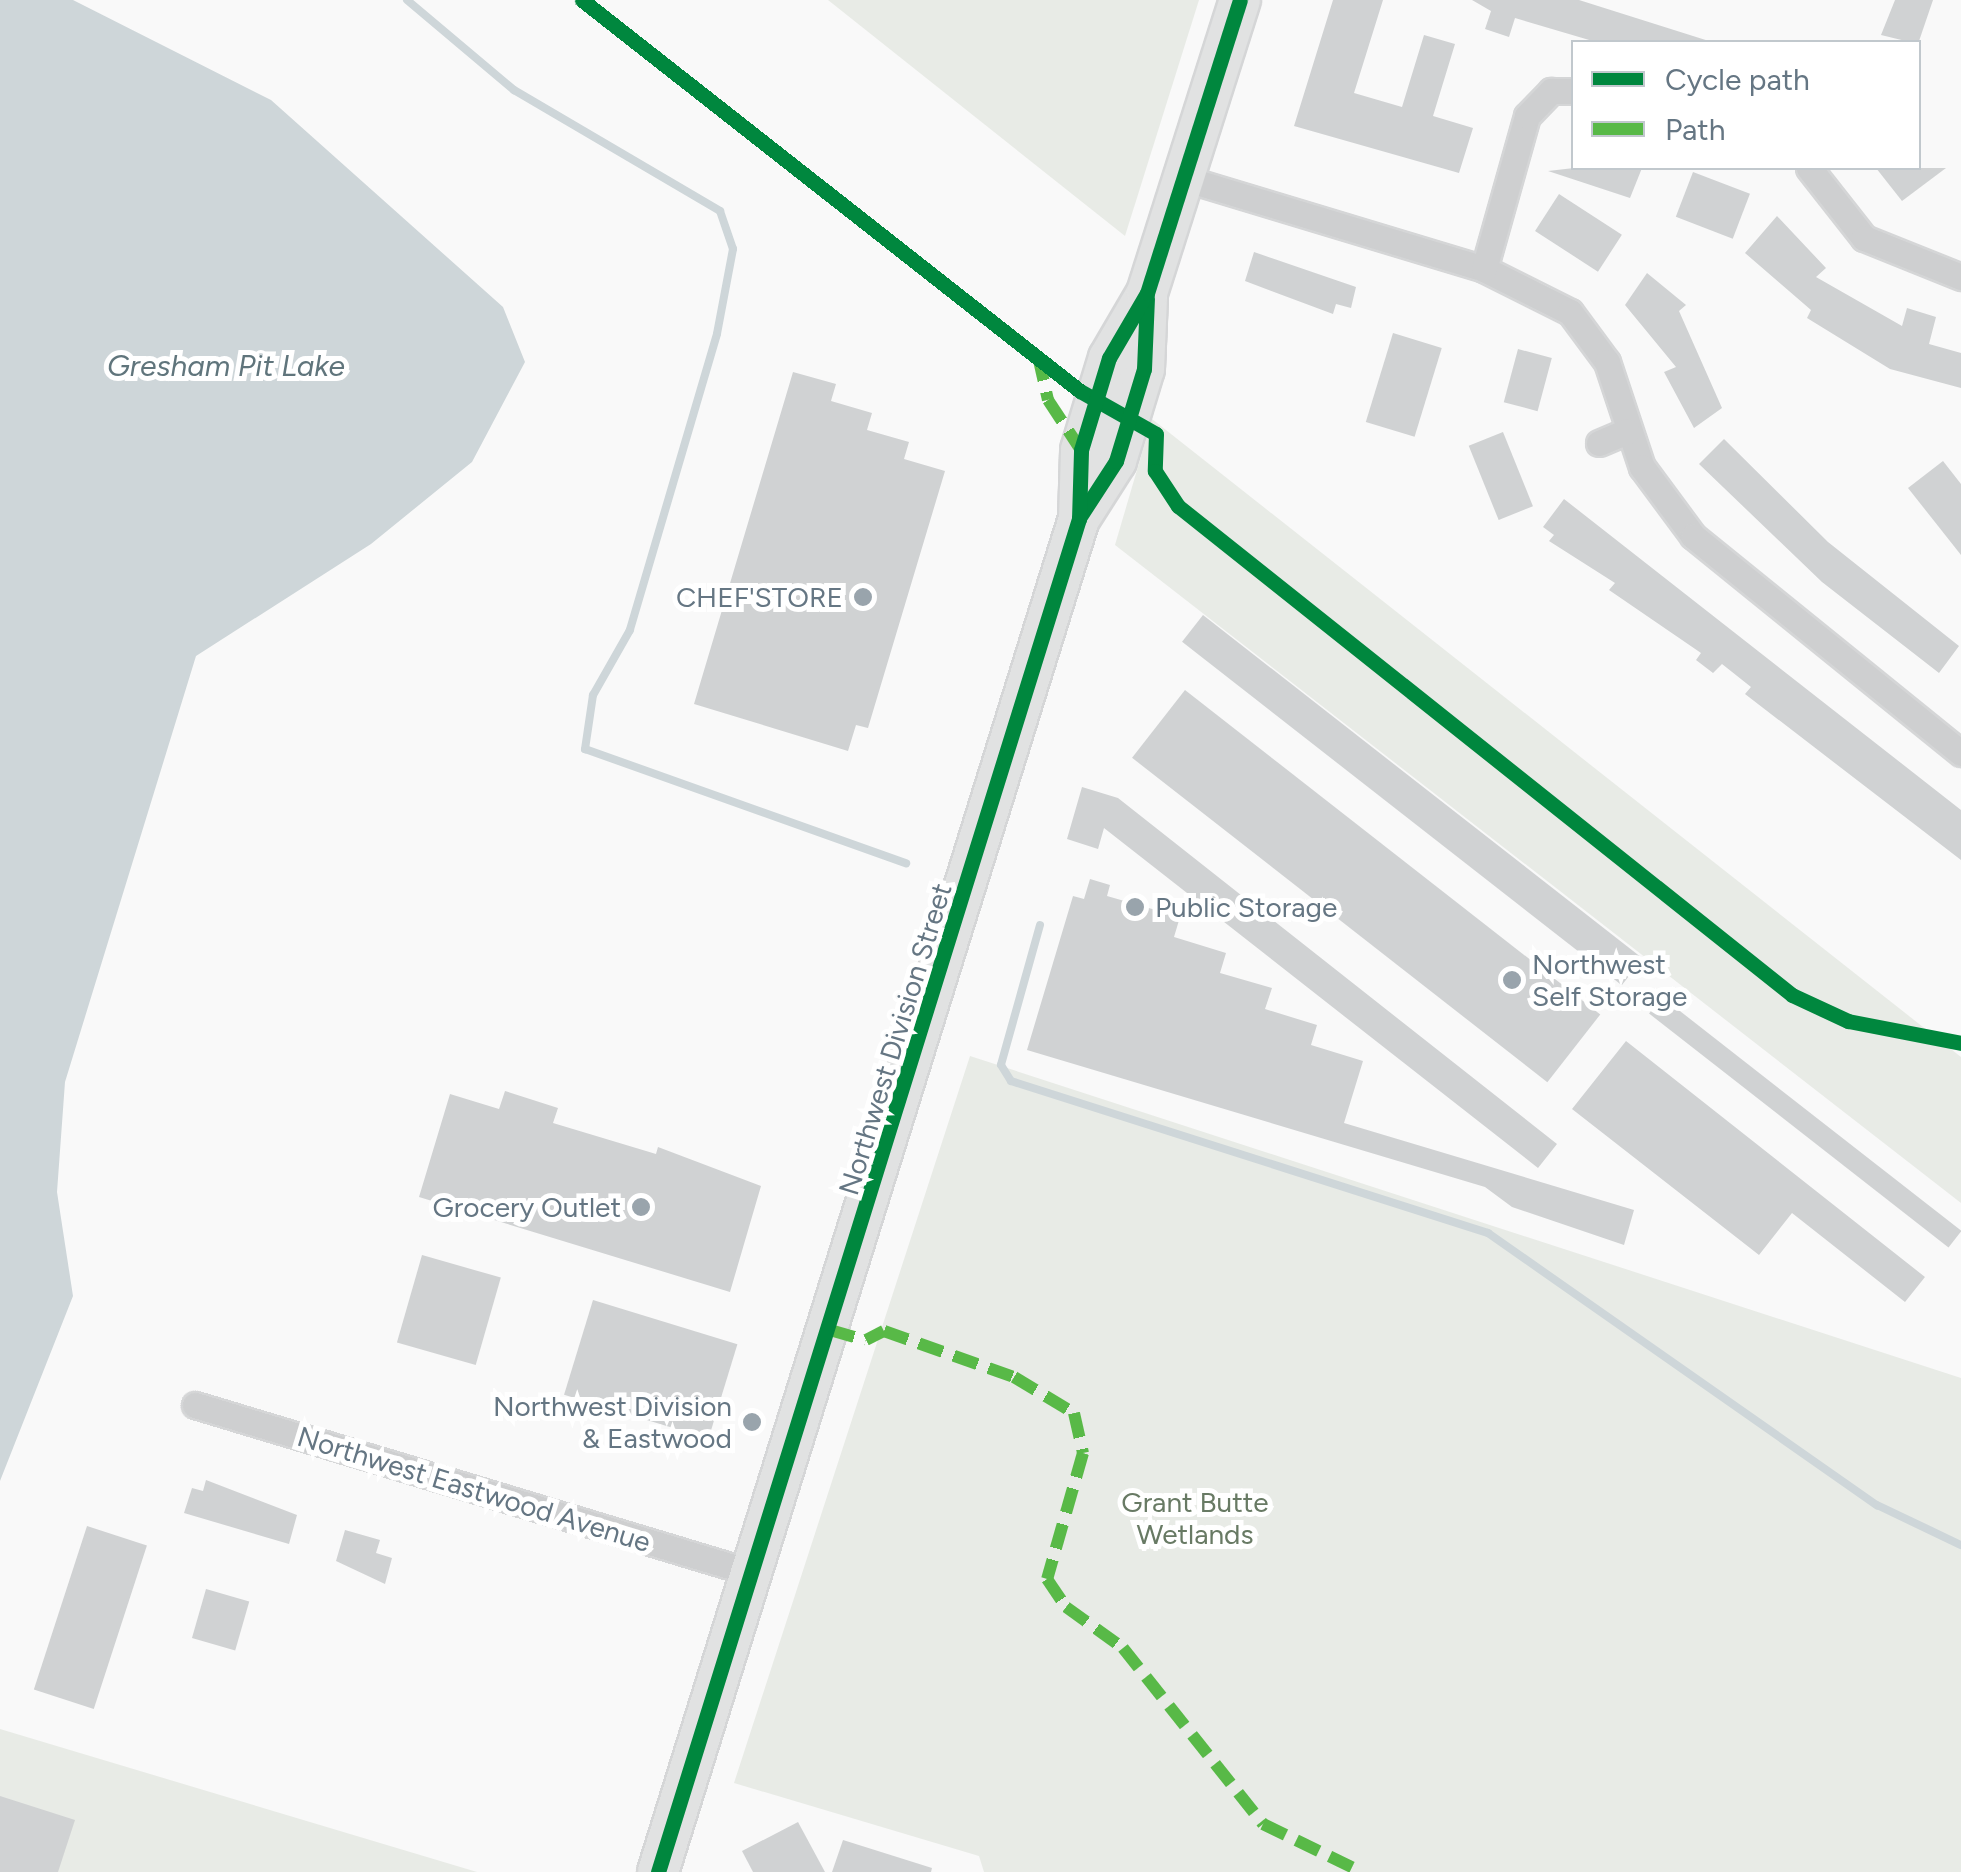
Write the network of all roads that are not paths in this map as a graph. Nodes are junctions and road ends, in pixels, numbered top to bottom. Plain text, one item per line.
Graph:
1 (1240, 0) edge
2 (1571, 91) edge
3 (1811, 170) edge
4 (1183, 178) junction
5 (1484, 269) junction
6 (1961, 278) edge
7 (1626, 431) junction
8 (1599, 443) dead end
9 (1961, 753) edge
10 (195, 1405) dead end
11 (753, 1573) junction
12 (658, 1872) edge

1 - 4 main road, Northwest Division Street
2 - 5 street
3 - 6 street
4 - 5 street
4 - 11 main road, Northwest Division Street
5 - 7 street
7 - 8 street
7 - 9 street
10 - 11 street, Northwest Eastwood Avenue
11 - 12 main road, Northwest Division Street

